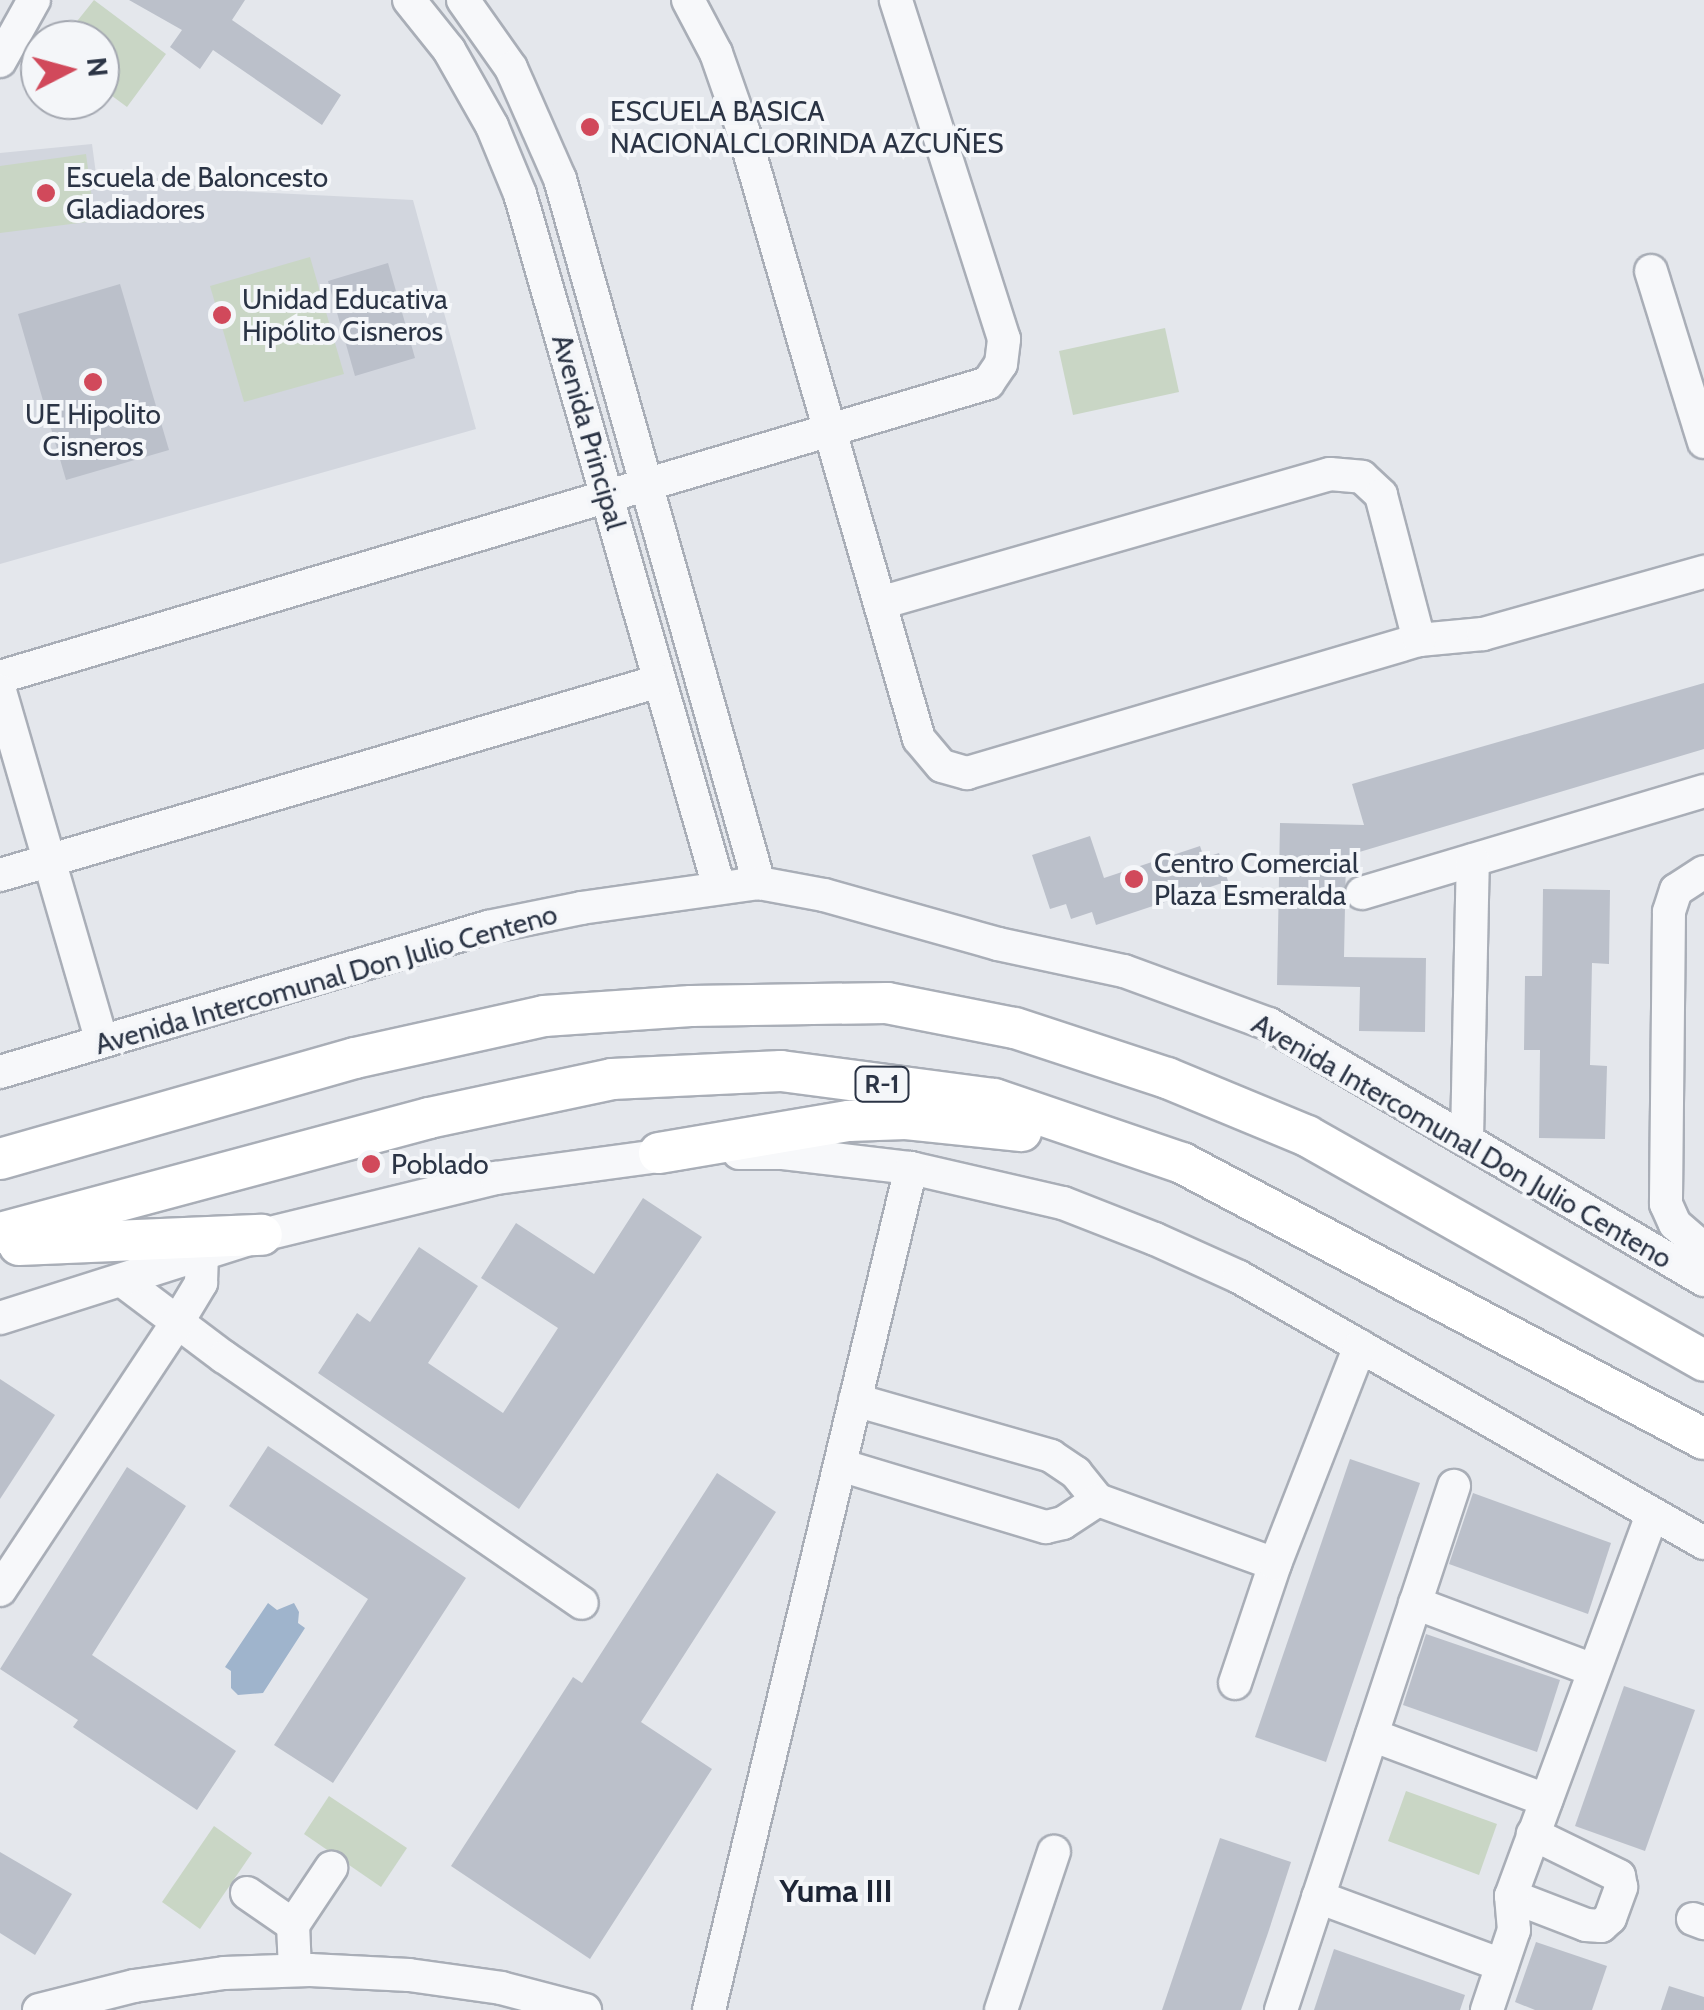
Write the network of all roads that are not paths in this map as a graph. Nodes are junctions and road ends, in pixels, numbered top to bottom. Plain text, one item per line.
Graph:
1 (34, 0) edge
2 (408, 0) edge
3 (463, 0) edge
4 (688, 0) edge
5 (896, 0) edge
6 (0, 61) edge
7 (1651, 270) dead end
8 (830, 429) junction
9 (1704, 442) edge
10 (645, 482) junction
11 (608, 497) junction
12 (1704, 572) edge
13 (880, 603) junction
14 (1419, 640) junction
15 (0, 677) edge
16 (659, 681) junction
17 (0, 690) edge
18 (1704, 791) edge
19 (48, 860) junction
20 (1473, 860) junction
21 (1704, 872) edge
22 (0, 875) edge
23 (759, 883) junction
24 (719, 888) junction
25 (1362, 893) dead end
26 (102, 1041) junction
27 (0, 1072) edge
28 (1468, 1139) junction
29 (659, 1153) junction
30 (1160, 1156) junction
31 (0, 1160) edge
32 (911, 1168) junction
33 (0, 1234) edge
34 (262, 1235) junction
35 (0, 1245) edge
36 (1704, 1249) edge
37 (202, 1256) junction
38 (1704, 1280) edge
39 (123, 1281) junction
40 (0, 1318) edge
41 (177, 1323) junction
42 (1360, 1346) junction
43 (1704, 1361) edge
44 (856, 1400) junction
45 (1704, 1438) edge
46 (840, 1464) junction
47 (1454, 1486) dead end
48 (1098, 1500) junction
49 (1651, 1517) junction
50 (1704, 1543) edge
51 (1275, 1564) junction
52 (0, 1590) edge
53 (582, 1603) dead end
54 (1415, 1603) junction
55 (1593, 1670) junction
56 (1235, 1683) dead end
57 (1372, 1735) junction
58 (1546, 1800) junction
59 (1533, 1834) junction
60 (1054, 1852) dead end
61 (331, 1868) dead end
62 (247, 1893) dead end
63 (1510, 1896) junction
64 (1318, 1897) junction
65 (293, 1926) junction
66 (1502, 1965) junction
67 (296, 1970) junction
68 (39, 2010) edge
69 (585, 2010) edge
70 (709, 2010) edge
71 (1000, 2010) edge
72 (1281, 2010) edge
73 (1487, 2010) edge

1 - 6 street
2 - 11 street, Avenida Principal
3 - 10 street, Avenida Principal
4 - 8 street
5 - 8 street
7 - 9 street
8 - 10 street
8 - 13 street
10 - 11 street
10 - 23 street, Avenida Principal
11 - 15 street
11 - 16 street, Avenida Principal
12 - 14 street
13 - 14 street
13 - 14 street
16 - 19 street
16 - 24 street, Avenida Principal
17 - 19 street
18 - 20 street
19 - 22 street
19 - 26 street
20 - 25 street
20 - 28 street
21 - 36 street
23 - 24 street, Avenida Intercomunal Don Julio Centeno
23 - 28 street, Avenida Intercomunal Don Julio Centeno
24 - 26 street, Avenida Intercomunal Don Julio Centeno
26 - 27 street, Avenida Intercomunal Don Julio Centeno
28 - 38 street, Avenida Intercomunal Don Julio Centeno
29 - 30 main road
29 - 32 street
29 - 34 street
30 - 33 main road, R-1
30 - 45 main road, R-1
31 - 43 main road
32 - 42 street
32 - 44 street
34 - 35 main road
34 - 37 street
37 - 39 street
37 - 41 street
39 - 40 street
39 - 41 street
41 - 52 street
41 - 53 street
42 - 49 street
42 - 51 street
44 - 46 street
44 - 48 street
46 - 48 street
46 - 70 street
47 - 54 street
48 - 51 street
49 - 50 street
49 - 55 street
51 - 56 street
54 - 55 street
54 - 57 street
55 - 58 street
57 - 58 street
57 - 64 street
58 - 59 street
59 - 63 street
59 - 63 street
60 - 71 street
61 - 65 street
62 - 65 street
63 - 66 street
64 - 66 street
64 - 72 street
65 - 67 street
66 - 73 street
67 - 68 street
67 - 69 street

